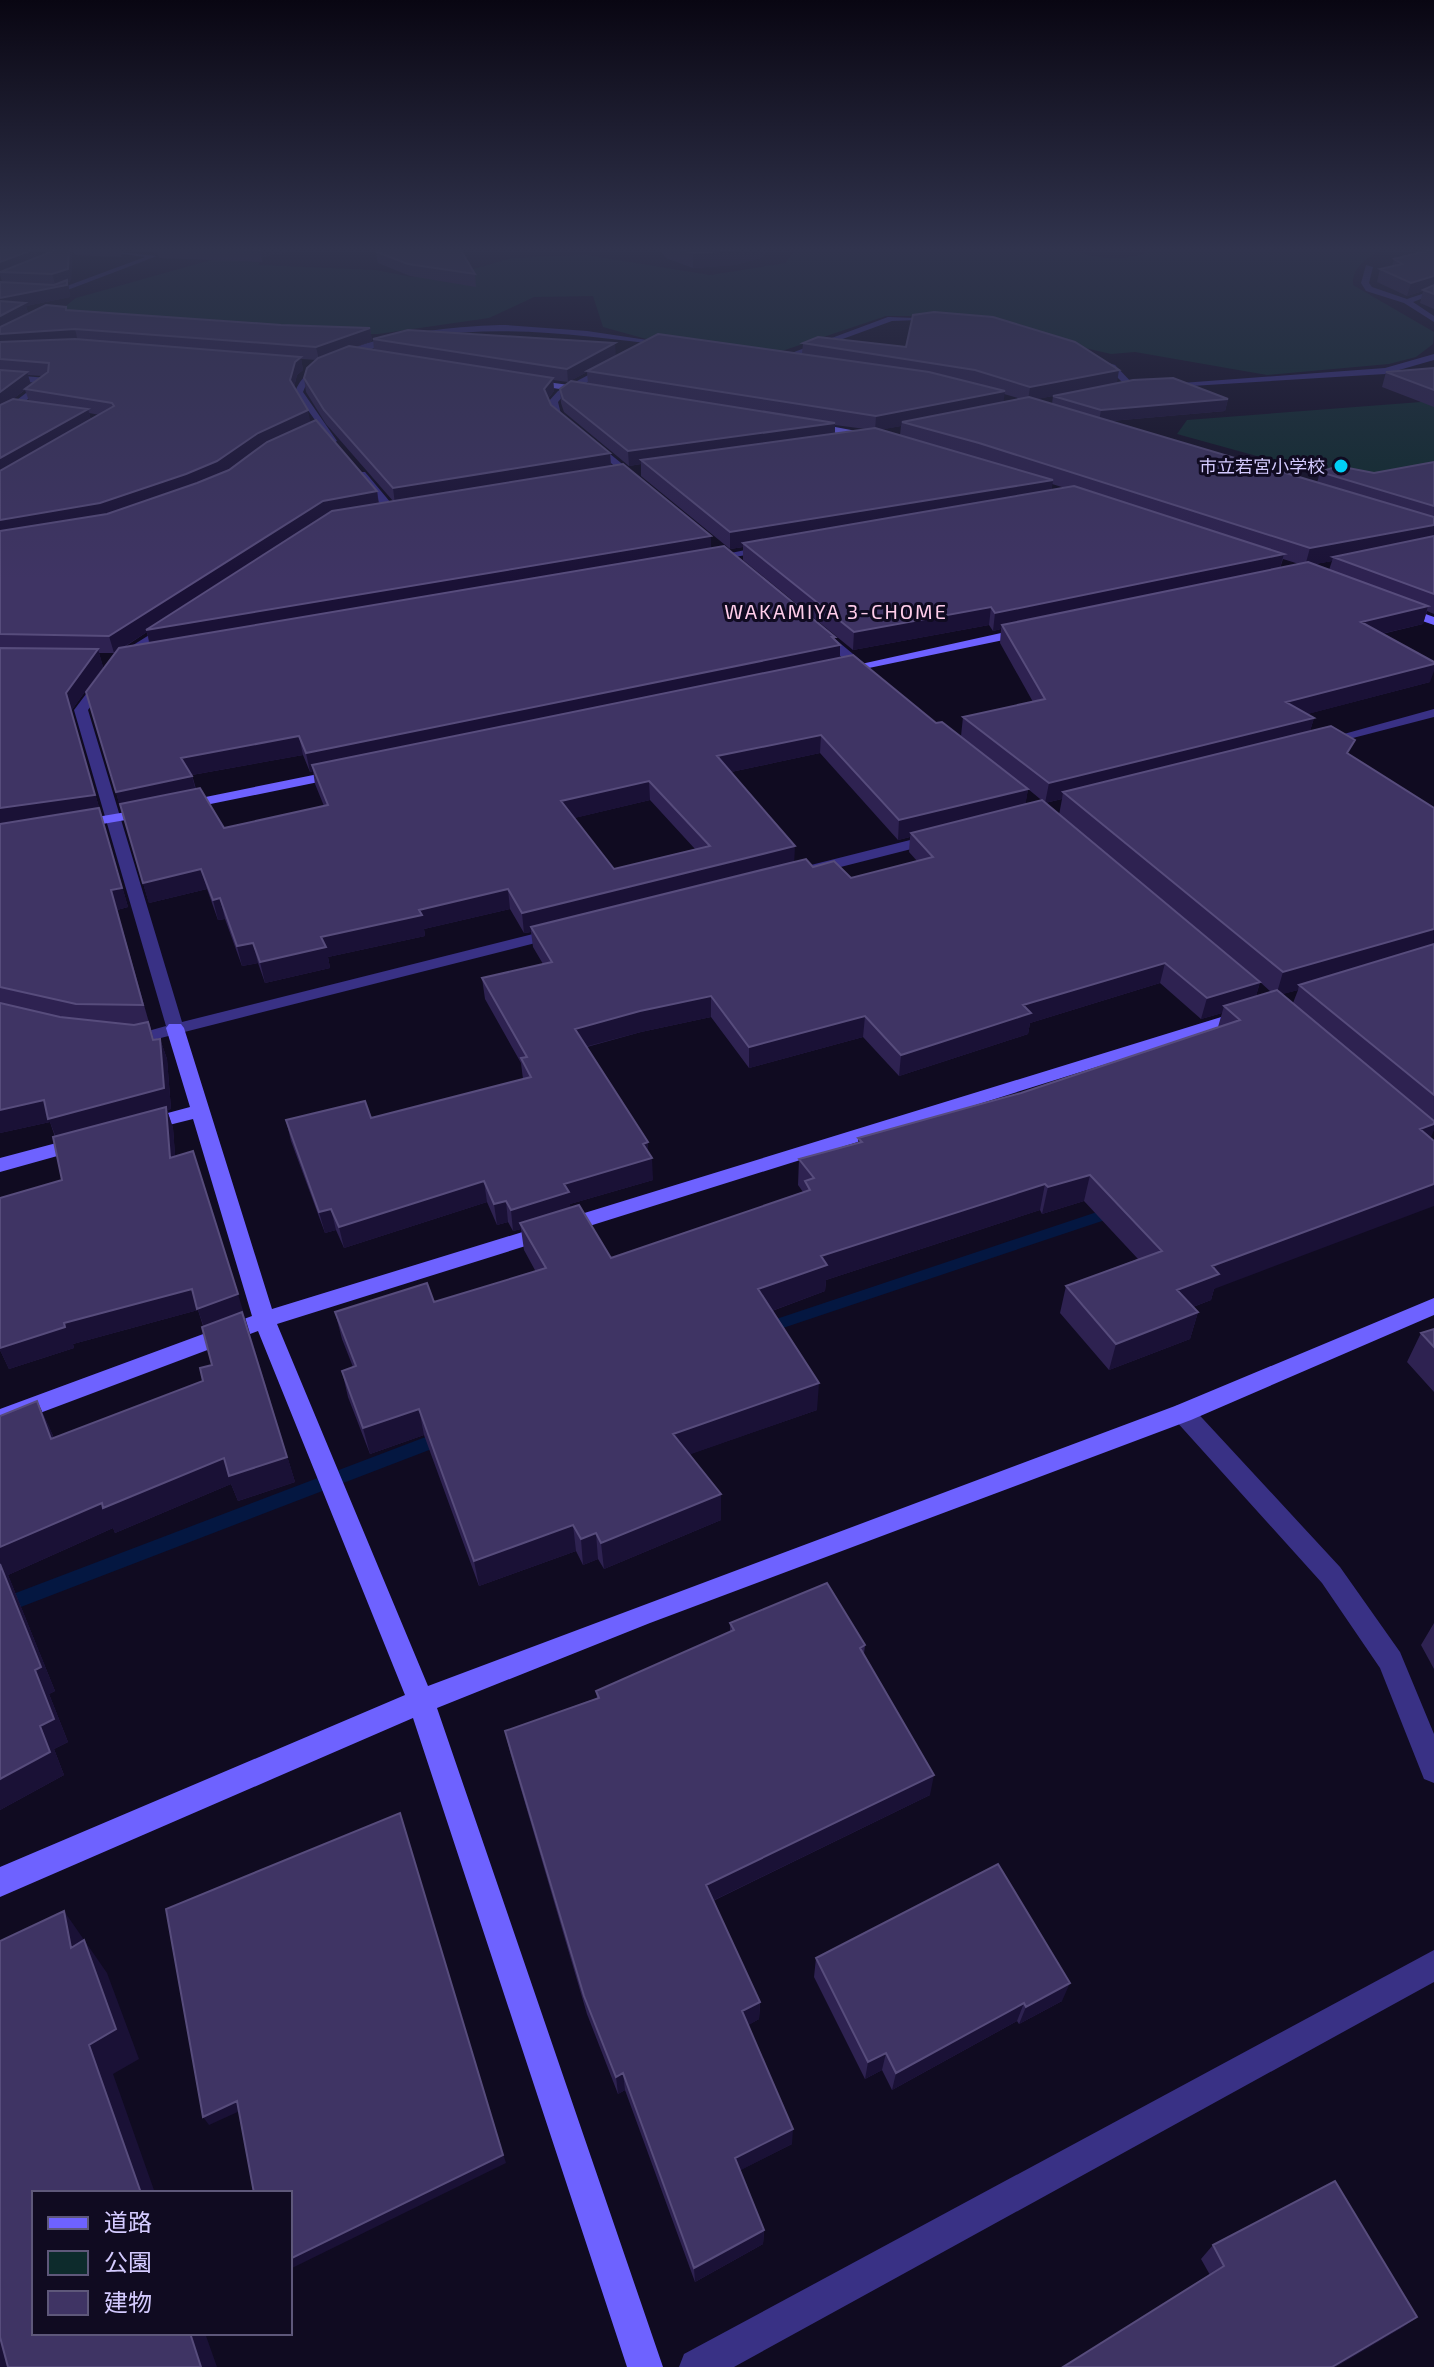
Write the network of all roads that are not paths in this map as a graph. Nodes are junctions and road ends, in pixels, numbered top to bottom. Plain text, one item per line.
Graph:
1 (335, 359) edge
2 (793, 359) edge
3 (1096, 359) edge
4 (1425, 359) edge
5 (620, 362) edge
6 (811, 362) edge
7 (306, 365) edge
8 (320, 366) junction
9 (0, 377) edge
10 (508, 378) edge
11 (1131, 386) junction
12 (571, 388) junction
13 (1117, 389) edge
14 (602, 392) edge
15 (15, 407) junction
16 (31, 409) edge
17 (0, 418) edge
18 (803, 424) edge
19 (875, 437) junction
20 (890, 438) edge
21 (828, 444) edge
22 (341, 451) edge
23 (351, 463) edge
24 (642, 470) edge
25 (627, 472) junction
26 (611, 474) edge
27 (649, 490) edge
28 (408, 508) edge
29 (392, 511) junction
30 (377, 513) edge
31 (789, 545) edge
32 (715, 546) edge
33 (726, 556) junction
34 (695, 561) edge
35 (738, 566) edge
36 (1391, 605) edge
37 (185, 616) edge
38 (1434, 621) edge
39 (811, 626) edge
40 (1044, 627) edge
41 (150, 654) edge
42 (104, 659) edge
43 (118, 660) junction
44 (866, 670) junction
45 (829, 672) edge
46 (1434, 713) edge
47 (1298, 748) edge
48 (349, 771) edge
49 (115, 819) junction
50 (68, 826) edge
51 (950, 835) edge
52 (795, 874) edge
53 (578, 928) edge
54 (1257, 1011) edge
55 (175, 1028) junction
56 (112, 1035) edge
57 (199, 1111) junction
58 (123, 1132) edge
59 (92, 1140) edge
60 (0, 1165) edge
61 (1434, 1306) edge
62 (264, 1320) junction
63 (1183, 1413) junction
64 (0, 1419) edge
65 (421, 1701) junction
66 (1434, 1769) edge
67 (0, 1882) edge
68 (1434, 1965) edge
69 (645, 2367) edge
70 (697, 2367) edge

1 - 8 street
2 - 6 street
3 - 11 street
4 - 11 street
5 - 12 street
7 - 8 street
8 - 22 street
9 - 15 street
10 - 12 street
11 - 13 street
12 - 14 street
12 - 25 street
15 - 16 street
15 - 17 street
18 - 19 street
19 - 20 street
19 - 21 street
23 - 29 street
24 - 25 street
25 - 26 street
25 - 27 street
28 - 29 street
29 - 30 street
31 - 33 street
32 - 33 street
33 - 34 street
33 - 35 street
36 - 38 street
37 - 43 street
39 - 44 street
40 - 44 street
41 - 43 street
42 - 43 street
43 - 49 street
44 - 45 street
46 - 47 street
48 - 49 street
49 - 50 street
49 - 55 street
51 - 52 street
53 - 55 street
54 - 62 street
55 - 56 street
55 - 57 street
57 - 58 street
57 - 62 street
59 - 60 street
61 - 63 street
62 - 64 street
62 - 65 street
63 - 65 street
63 - 66 street
65 - 67 street
65 - 69 street
68 - 70 street

